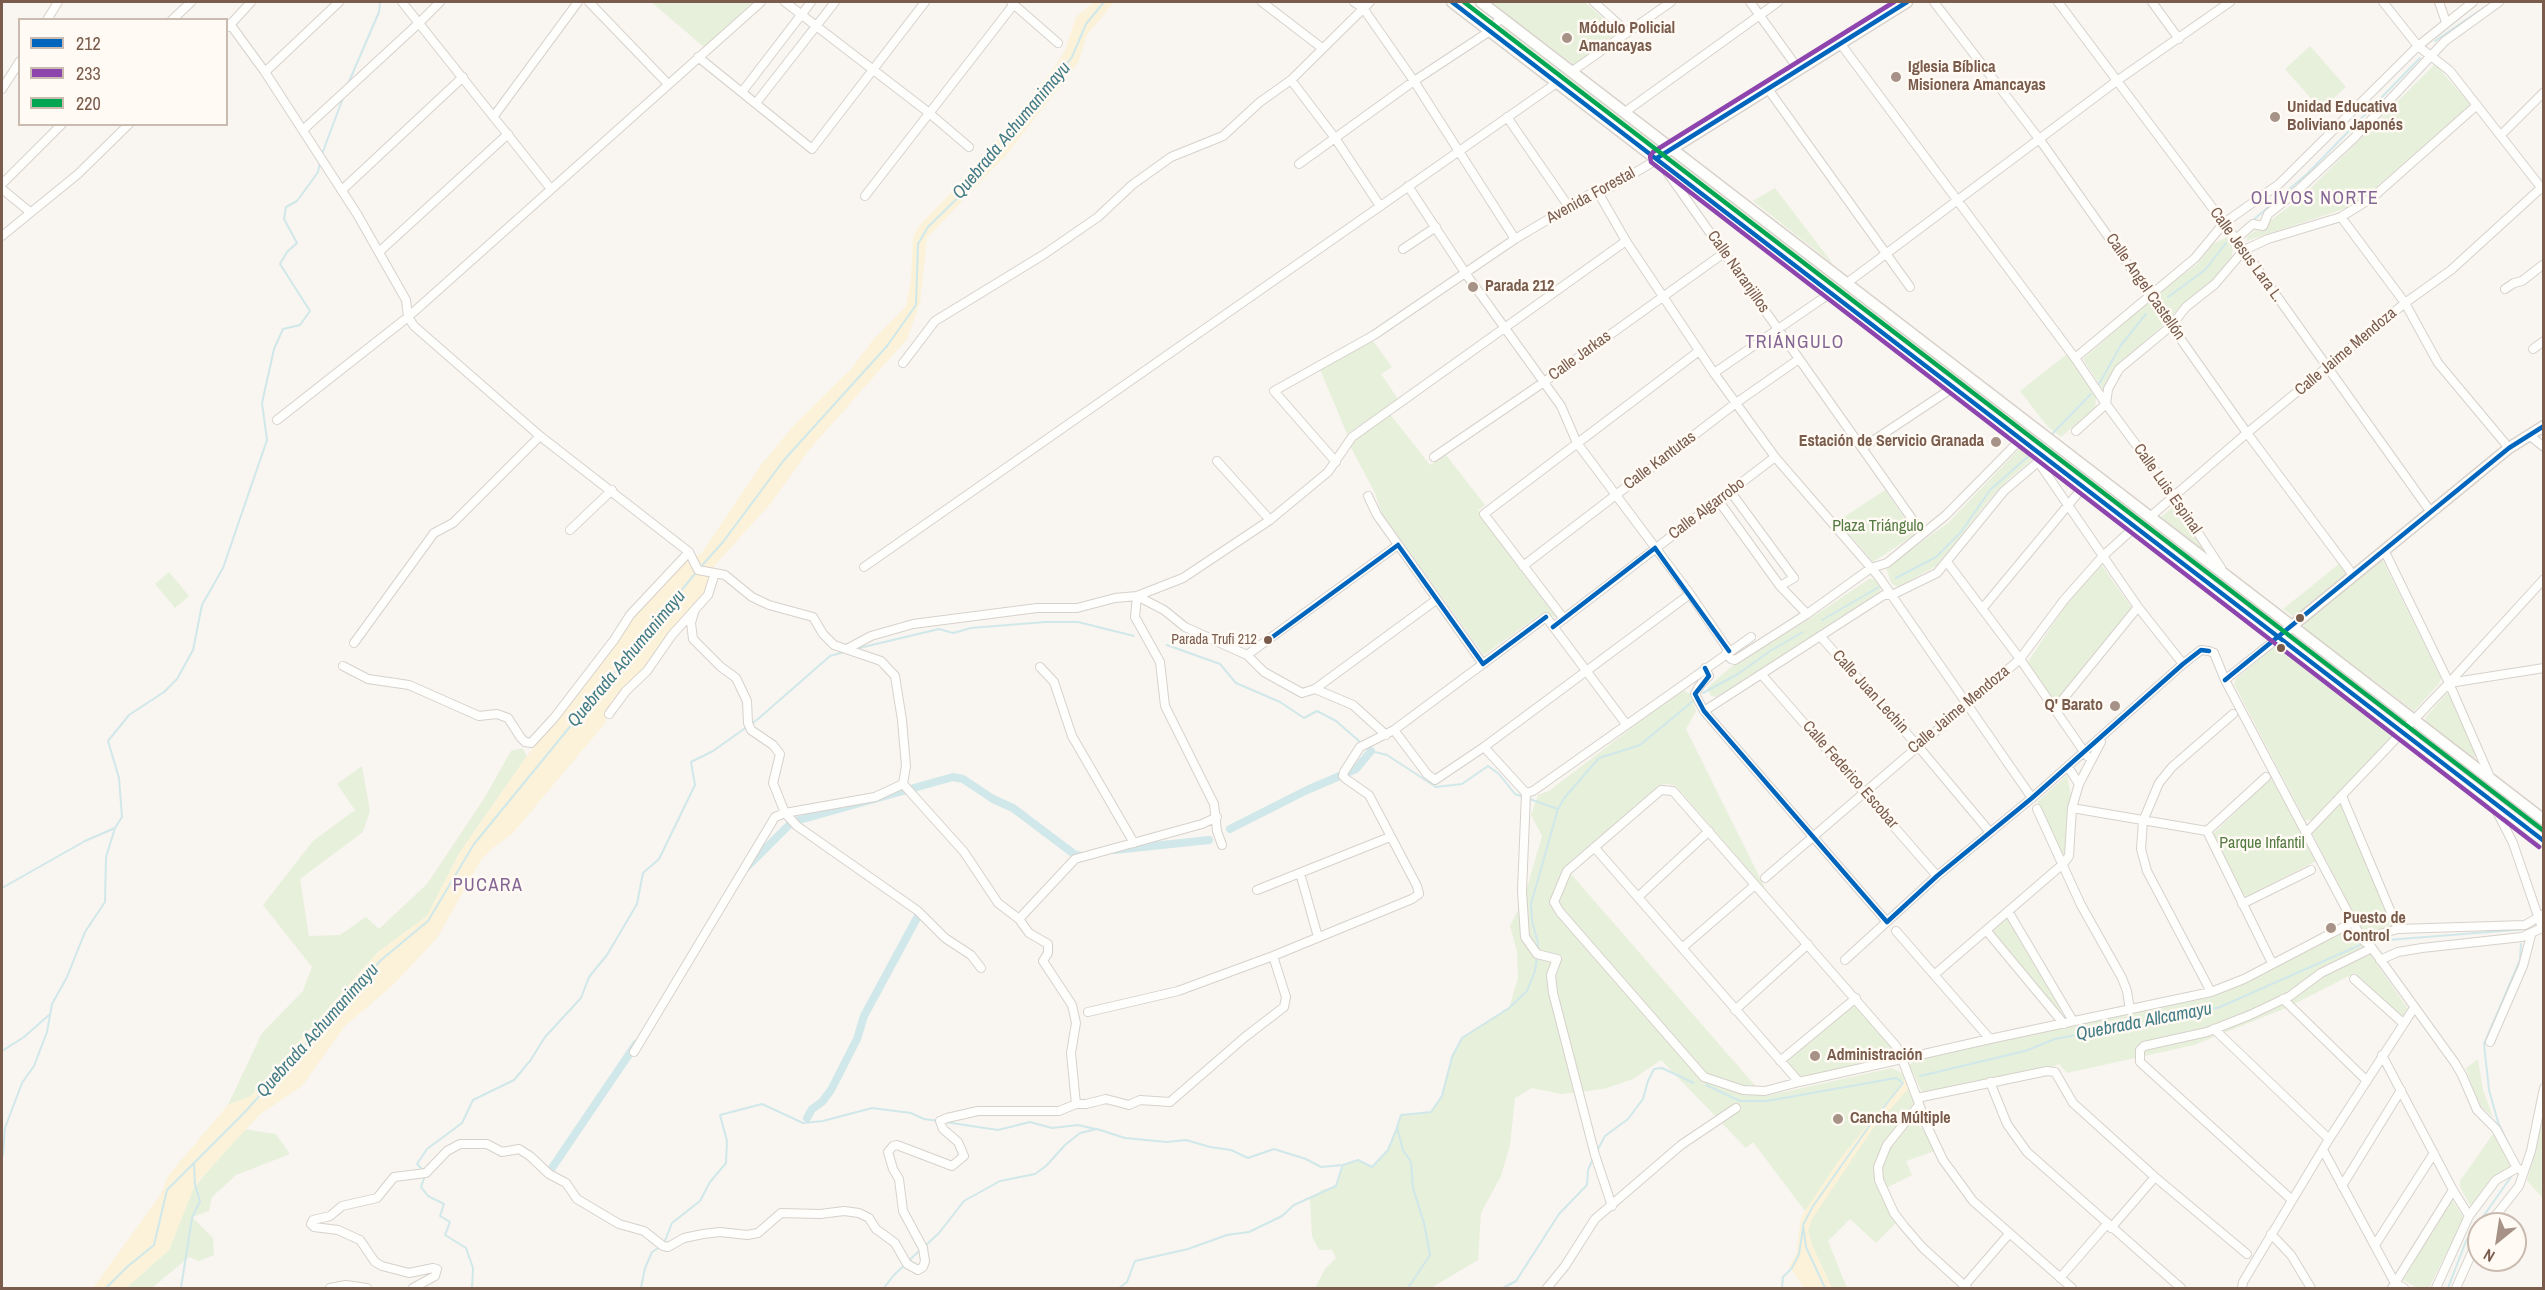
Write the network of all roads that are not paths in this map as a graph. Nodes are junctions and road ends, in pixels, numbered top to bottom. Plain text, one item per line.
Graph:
1 (58, 2) edge
2 (191, 2) edge
3 (339, 2) edge
4 (402, 2) edge
5 (440, 2) edge
6 (589, 2) edge
7 (760, 2) edge
8 (785, 2) edge
9 (811, 2) edge
10 (835, 2) edge
11 (925, 2) edge
12 (1262, 2) edge
13 (1354, 2) edge
14 (1370, 2) edge
15 (1452, 2) edge
16 (1481, 2) edge
17 (1594, 2) edge
18 (1671, 2) edge
19 (1750, 2) edge
20 (1778, 2) edge
21 (1907, 2) edge
22 (1934, 2) edge
23 (2058, 2) edge
24 (2152, 2) edge
25 (2383, 2) edge
26 (2439, 2) edge
27 (2473, 2) edge
28 (2499, 2) edge
29 (246, 3) edge
30 (573, 3) edge
31 (1012, 3) edge
32 (2225, 3) edge
33 (1363, 9) junction
34 (802, 13) junction
35 (1759, 14) junction
36 (1501, 17) junction
37 (48, 18) edge
38 (174, 18) edge
39 (2446, 22) junction
40 (419, 23) junction
41 (228, 26) edge
42 (817, 26) junction
43 (1490, 31) junction
44 (1628, 32) junction
45 (2179, 39) junction
46 (1058, 43) dead end
47 (1840, 43) junction
48 (2418, 45) junction
49 (1322, 48) junction
50 (2433, 56) junction
51 (698, 57) junction
52 (18, 64) edge
53 (873, 70) junction
54 (1799, 70) junction
55 (265, 72) junction
56 (1571, 72) junction
57 (463, 77) junction
58 (1291, 80) junction
59 (2118, 80) junction
60 (1414, 81) junction
61 (1558, 82) junction
62 (668, 84) junction
63 (2, 89) edge
64 (1768, 89) junction
65 (742, 92) junction
66 (2544, 92) edge
67 (756, 103) junction
68 (2477, 105) junction
69 (928, 112) junction
70 (1625, 112) junction
71 (494, 116) junction
72 (1507, 117) junction
73 (60, 126) edge
74 (127, 126) edge
75 (303, 130) junction
76 (508, 134) junction
77 (2501, 135) junction
78 (1335, 138) junction
79 (2040, 140) junction
80 (969, 147) dead end
81 (1673, 148) junction
82 (1459, 152) junction
83 (1657, 158) junction
84 (1299, 164) dead end
85 (2, 184) edge
86 (1408, 186) junction
87 (2, 189) edge
88 (551, 189) junction
89 (342, 190) junction
90 (2542, 190) edge
91 (1599, 195) junction
92 (866, 196) dead end
93 (1957, 201) junction
94 (1380, 206) junction
95 (1569, 207) junction
96 (30, 212) junction
97 (2341, 216) junction
98 (2224, 223) junction
99 (1436, 227) junction
100 (2, 236) edge
101 (1515, 239) junction
102 (2236, 240) junction
103 (1626, 241) junction
104 (1403, 249) dead end
105 (2244, 250) junction
106 (379, 252) junction
107 (1724, 253) junction
108 (1886, 254) junction
109 (2544, 264) edge
110 (1466, 274) junction
111 (1847, 283) junction
112 (1910, 287) dead end
113 (2505, 289) dead end
114 (1832, 292) junction
115 (2150, 293) junction
116 (1663, 297) junction
117 (2405, 303) junction
118 (408, 317) junction
119 (2171, 326) junction
120 (1506, 329) junction
121 (1778, 329) junction
122 (2544, 341) edge
123 (2533, 349) dead end
124 (1699, 351) junction
125 (2075, 358) junction
126 (1799, 359) junction
127 (903, 363) dead end
128 (2327, 368) junction
129 (1714, 373) junction
130 (1544, 382) junction
131 (1954, 387) junction
132 (1736, 403) junction
133 (2106, 404) junction
134 (277, 420) dead end
135 (2544, 426) edge
136 (2076, 431) dead end
137 (2247, 433) junction
138 (2529, 435) junction
139 (540, 436) junction
140 (2026, 442) junction
141 (1577, 443) junction
142 (2544, 447) edge
143 (1862, 448) junction
144 (2509, 448) junction
145 (1434, 457) dead end
146 (1775, 457) junction
147 (2041, 458) junction
148 (1217, 461) dead end
149 (1336, 462) junction
150 (2084, 486) junction
151 (612, 490) junction
152 (1730, 491) junction
153 (1616, 495) junction
154 (1368, 496) dead end
155 (2174, 496) junction
156 (1718, 500) junction
157 (2066, 505) junction
158 (2430, 511) junction
159 (2151, 516) junction
160 (1270, 520) junction
161 (2136, 526) junction
162 (570, 530) dead end
163 (1922, 533) junction
164 (1398, 544) junction
165 (1655, 548) junction
166 (2384, 550) junction
167 (689, 552) junction
168 (2103, 556) junction
169 (1947, 562) junction
170 (1523, 566) junction
171 (864, 567) dead end
172 (1871, 568) junction
173 (715, 573) junction
174 (2225, 574) junction
175 (2353, 575) junction
176 (2544, 579) edge
177 (1780, 586) junction
178 (1690, 594) junction
179 (1892, 595) junction
180 (1137, 596) junction
181 (1436, 600) junction
182 (2138, 607) junction
183 (1982, 609) junction
184 (694, 612) junction
185 (1807, 615) junction
186 (1564, 619) junction
187 (2291, 626) junction
188 (1553, 627) junction
189 (2279, 636) junction
190 (1751, 637) dead end
191 (1821, 637) junction
192 (354, 643) dead end
193 (847, 649) junction
194 (1727, 652) junction
195 (1246, 655) junction
196 (2020, 659) junction
197 (1483, 664) junction
198 (2183, 664) junction
199 (343, 666) dead end
200 (1040, 667) dead end
201 (1705, 668) junction
202 (2544, 668) edge
203 (1587, 672) junction
204 (1762, 675) junction
205 (2225, 680) junction
206 (2449, 683) junction
207 (1315, 689) junction
208 (1965, 704) junction
209 (2055, 710) junction
210 (1704, 711) junction
211 (609, 714) dead end
212 (2233, 714) dead end
213 (2414, 719) junction
214 (1626, 724) junction
215 (2111, 729) junction
216 (1394, 730) junction
217 (2401, 732) junction
218 (1386, 735) junction
219 (1917, 745) junction
220 (1484, 747) junction
221 (2084, 752) junction
222 (2090, 760) junction
223 (2068, 767) junction
224 (2266, 777) dead end
225 (2491, 780) junction
226 (903, 784) junction
227 (2079, 784) junction
228 (1864, 791) junction
229 (1526, 793) junction
230 (2342, 796) junction
231 (2032, 798) junction
232 (2491, 800) junction
233 (2037, 808) dead end
234 (2072, 808) junction
235 (785, 813) junction
236 (1216, 817) junction
237 (2544, 820) edge
238 (2143, 821) junction
239 (1709, 831) junction
240 (1989, 831) junction
241 (2207, 831) junction
242 (2306, 833) junction
243 (1812, 836) junction
244 (1390, 837) junction
245 (2544, 841) edge
246 (1134, 843) junction
247 (1222, 846) dead end
248 (1595, 848) junction
249 (2063, 864) junction
250 (2311, 870) dead end
251 (1300, 873) junction
252 (1937, 876) junction
253 (1765, 878) dead end
254 (1755, 885) junction
255 (1257, 890) dead end
256 (1638, 897) junction
257 (2242, 904) junction
258 (2008, 911) junction
259 (2541, 916) edge
260 (1019, 919) junction
261 (1887, 922) junction
262 (2353, 922) junction
263 (2398, 929) junction
264 (1986, 930) junction
265 (1896, 931) dead end
266 (2531, 935) junction
267 (1318, 937) junction
268 (2362, 939) junction
269 (1808, 944) junction
270 (1682, 948) junction
271 (2372, 948) junction
272 (1274, 956) junction
273 (1845, 960) dead end
274 (2380, 960) junction
275 (2272, 963) junction
276 (981, 968) dead end
277 (1934, 975) junction
278 (2354, 979) dead end
279 (2211, 992) junction
280 (1856, 998) junction
281 (2283, 999) junction
282 (2414, 1008) junction
283 (1735, 1010) junction
284 (2130, 1010) junction
285 (1088, 1012) dead end
286 (2073, 1022) junction
287 (2403, 1023) junction
288 (2064, 1024) junction
289 (2214, 1029) junction
290 (1990, 1039) junction
291 (2490, 1042) dead end
292 (634, 1052) dead end
293 (2382, 1055) junction
294 (1902, 1059) junction
295 (1780, 1061) junction
296 (2366, 1080) junction
297 (1799, 1082) junction
298 (1990, 1082) junction
299 (2544, 1088) edge
300 (2401, 1090) junction
301 (1918, 1102) junction
302 (1076, 1104) junction
303 (1736, 1108) dead end
304 (1907, 1122) junction
305 (1928, 1128) junction
306 (2329, 1140) junction
307 (2323, 1150) junction
308 (2434, 1153) junction
309 (2520, 1170) junction
310 (2155, 1177) junction
311 (2342, 1186) junction
312 (2453, 1190) junction
313 (2292, 1200) junction
314 (1612, 1206) junction
315 (2472, 1212) edge
316 (2498, 1212) edge
317 (2467, 1213) edge
318 (2467, 1220) edge
319 (2109, 1226) junction
320 (2009, 1234) junction
321 (2271, 1234) junction
322 (2374, 1245) junction
323 (2247, 1254) dead end
324 (2467, 1264) edge
325 (2060, 1278) junction
326 (2394, 1286) edge
327 (1966, 1287) edge
328 (330, 1288) edge
329 (367, 1288) edge
330 (413, 1288) edge
331 (1547, 1288) edge
332 (2072, 1288) edge
333 (2181, 1288) edge
334 (2242, 1288) edge
335 (2311, 1288) edge
336 (2404, 1288) edge
337 (2436, 1288) edge
338 (2456, 1288) edge

1 - 37 street
2 - 38 street
3 - 55 street
4 - 40 street
5 - 40 street
6 - 62 street
7 - 51 street
8 - 34 street
9 - 34 street
10 - 42 street
11 - 53 street
12 - 49 street
13 - 33 street
14 - 33 street
15 - 43 main road
16 - 36 main road
17 - 44 street
18 - 44 street
19 - 35 street
20 - 35 street
21 - 47 main road, Avenida Forestal
22 - 79 street, Calle Angel Castellón
23 - 59 street, Calle Jesus Lara L.
24 - 45 street
25 - 48 street
26 - 39 street
27 - 39 street
28 - 50 street
29 - 41 street
30 - 71 street
31 - 46 street
31 - 69 street
32 - 45 street
33 - 49 street
33 - 60 street
34 - 42 street
34 - 65 street
35 - 54 street
35 - 70 street
36 - 43 street
36 - 56 main road
39 - 48 street
40 - 57 street
40 - 75 street
41 - 55 street
42 - 53 street
42 - 67 street
43 - 60 street
43 - 61 main road
44 - 56 street
45 - 59 street
47 - 54 main road, Avenida Forestal
47 - 93 street, Calle Luis Espinal
48 - 50 street
48 - 98 street
49 - 58 street
50 - 68 street
50 - 102 street
51 - 62 street
51 - 65 street
52 - 63 street
53 - 67 street
53 - 69 street
54 - 64 main road, Avenida Forestal
55 - 75 street
56 - 70 main road
57 - 71 street
57 - 89 street
58 - 78 street
58 - 127 street
59 - 79 street
59 - 98 street, Calle Jesus Lara L.
60 - 78 street
60 - 82 street
61 - 72 street
61 - 83 main road
62 - 88 street
64 - 81 main road, Avenida Forestal
64 - 108 street
65 - 67 street
66 - 77 street
68 - 77 street
68 - 97 street
69 - 80 street
69 - 92 street
70 - 81 main road
71 - 76 street
72 - 82 street
72 - 95 street
73 - 85 street
74 - 96 street
75 - 89 street
76 - 88 street
76 - 106 street
77 - 90 street
78 - 84 street
78 - 94 street
79 - 93 street
79 - 115 street, Calle Angel Castellón
81 - 83 main road, Avenida Forestal
81 - 111 main road
82 - 86 street
82 - 101 street
83 - 91 street, Avenida Forestal
83 - 107 street, Calle Naranjillos
83 - 114 main road
86 - 94 street
86 - 99 street
87 - 96 street
88 - 118 street
89 - 106 street
90 - 117 street, Calle Jaime Mendoza
91 - 95 street, Avenida Forestal
91 - 103 street
93 - 108 street
93 - 125 street, Calle Luis Espinal
94 - 171 street
95 - 101 street, Avenida Forestal
96 - 100 street
97 - 105 street
97 - 117 street
98 - 102 street, Calle Jesus Lara L.
98 - 115 street
99 - 104 street
99 - 110 street
101 - 110 street, Avenida Forestal
102 - 105 street, Calle Jesus Lara L.
103 - 116 street
103 - 120 street
105 - 119 street
105 - 128 street, Calle Jesus Lara L.
106 - 118 street
107 - 116 street, Calle Jarkas
107 - 121 street, Calle Naranjillos
108 - 111 street
108 - 112 street
109 - 113 street
110 - 120 street
110 - 149 street, Avenida Forestal
111 - 159 main road
114 - 121 street
114 - 131 main road
115 - 119 street, Calle Angel Castellón
115 - 125 street
116 - 124 street
116 - 130 street, Calle Jarkas
117 - 128 street, Calle Jaime Mendoza
117 - 144 street
118 - 134 street
118 - 139 street
119 - 133 street
119 - 137 street, Calle Angel Castellón
120 - 130 street
120 - 149 street
121 - 126 street, Calle Naranjillos
121 - 129 street
122 - 123 street
124 - 129 street
124 - 141 street
125 - 133 street, Calle Luis Espinal
126 - 132 street, Calle Kantutas
126 - 143 street, Calle Naranjillos
128 - 137 street, Calle Jaime Mendoza
128 - 158 street, Calle Jesus Lara L.
129 - 132 street
130 - 141 street
130 - 145 street, Calle Jarkas
131 - 140 main road
131 - 143 street
132 - 146 street
132 - 153 street, Calle Kantutas
133 - 136 street
133 - 155 street, Calle Luis Espinal
135 - 138 main road
137 - 155 street, Calle Jaime Mendoza
137 - 175 street, Calle Angel Castellón
138 - 142 street
138 - 144 main road
139 - 151 street
139 - 192 street
140 - 147 main road
140 - 163 street
141 - 153 street
141 - 170 street
143 - 163 street, Calle Naranjillos
144 - 158 main road
146 - 152 street, Calle Algarrobo
146 - 172 street
147 - 150 main road
147 - 157 street
147 - 169 street
148 - 160 street
149 - 160 street
150 - 157 street
150 - 161 main road
151 - 162 street
151 - 167 street
152 - 156 street, Calle Algarrobo
152 - 177 street
153 - 165 street
153 - 170 street, Calle Kantutas
154 - 164 street
155 - 159 street, Calle Jaime Mendoza
155 - 174 street, Calle Luis Espinal
156 - 165 street, Calle Algarrobo
156 - 177 street
157 - 168 street
157 - 183 street
158 - 166 main road
159 - 174 main road
160 - 180 street
161 - 168 street, Calle Jaime Mendoza
161 - 189 main road
163 - 172 street
164 - 181 street
164 - 195 street
165 - 178 street
165 - 186 street, Calle Algarrobo
166 - 175 main road
166 - 206 street
167 - 173 street
167 - 199 street
168 - 182 street
168 - 196 street, Calle Jaime Mendoza
169 - 179 street
169 - 183 street
170 - 186 street
172 - 179 street
172 - 185 street
173 - 184 street
173 - 193 street
174 - 187 main road
175 - 187 main road
176 - 206 street
177 - 185 street
178 - 194 street
178 - 203 street
179 - 191 street
179 - 208 street
180 - 193 street
180 - 195 street
180 - 236 street
181 - 197 street
181 - 207 street
182 - 198 street
182 - 209 street
183 - 196 street
184 - 211 street
184 - 235 street
185 - 194 street
186 - 188 street, Calle Algarrobo
187 - 189 main road
187 - 213 main road
188 - 197 street
188 - 203 street
189 - 205 street
189 - 217 main road
190 - 194 street
191 - 204 street
191 - 219 street, Calle Juan Lechin
193 - 226 street
194 - 201 street
195 - 207 street
196 - 208 street, Calle Jaime Mendoza
196 - 209 street
197 - 216 street
198 - 205 street
198 - 215 street
200 - 246 street
201 - 210 street
201 - 214 street
202 - 206 street
203 - 214 street
203 - 220 street
204 - 210 street
204 - 228 street, Calle Federico Escobar
205 - 242 street
206 - 213 street
206 - 225 street
207 - 218 street
208 - 219 street, Calle Jaime Mendoza
208 - 231 street
209 - 221 street
210 - 243 street
212 - 238 street
213 - 217 street
213 - 225 main road
214 - 229 street
215 - 221 street
215 - 222 street
216 - 218 street
216 - 220 street
217 - 230 street
217 - 232 main road
218 - 244 street
219 - 228 street, Calle Jaime Mendoza
219 - 240 street, Calle Juan Lechin
220 - 229 street
221 - 222 street
221 - 223 street
222 - 227 street
223 - 227 street
223 - 231 street
224 - 241 street
225 - 237 main road
226 - 235 street
226 - 260 street
227 - 234 street
228 - 243 street, Calle Jaime Mendoza
228 - 252 street, Calle Federico Escobar
229 - 314 street
230 - 242 street
230 - 263 street
231 - 240 street
232 - 245 main road
232 - 259 street
233 - 249 street
234 - 238 street
234 - 249 street
235 - 276 street
235 - 292 street
236 - 246 street
236 - 247 street
238 - 241 street
238 - 279 street
239 - 248 street
239 - 254 street
239 - 256 street
240 - 252 street
241 - 257 street
242 - 262 street
243 - 253 street, Calle Jaime Mendoza
243 - 261 street
244 - 251 street
244 - 267 street
246 - 260 street
248 - 256 street
248 - 297 street
249 - 258 street
249 - 284 street
250 - 257 street
251 - 255 street
251 - 267 street
252 - 261 street
254 - 269 street
254 - 270 street
256 - 270 street
257 - 275 street
258 - 264 street
258 - 286 street
259 - 263 street
259 - 266 street
260 - 302 street
261 - 273 street
262 - 268 street
262 - 275 street
263 - 268 street
264 - 277 street
264 - 288 street
265 - 277 street
266 - 274 street
266 - 291 street
267 - 272 street
268 - 271 street
269 - 280 street
269 - 283 street
270 - 283 street
271 - 274 street
271 - 281 street
272 - 285 street
272 - 302 street
274 - 282 street
275 - 279 street
277 - 290 street
278 - 287 street
279 - 284 street
280 - 294 street
280 - 295 street
281 - 289 street
281 - 296 street
282 - 287 street
282 - 309 street
283 - 295 street
284 - 286 street
286 - 288 street
287 - 293 street
288 - 290 street
289 - 306 street
289 - 313 street
290 - 294 street
293 - 296 street
293 - 300 street
294 - 297 street
294 - 301 street
295 - 297 street
296 - 306 street
298 - 301 street
298 - 310 street
298 - 319 street
299 - 309 street
300 - 308 street
300 - 311 street
301 - 304 street
301 - 305 street
302 - 330 street
303 - 314 street
304 - 305 street
304 - 327 street
305 - 320 street
306 - 307 street
307 - 311 street
307 - 313 street
308 - 312 street
308 - 322 street
309 - 315 street
309 - 316 street
310 - 319 street
310 - 323 street
311 - 322 street
312 - 317 street
312 - 326 street
313 - 321 street
314 - 331 street
318 - 337 street
319 - 325 street
319 - 333 street
320 - 325 street
320 - 327 street
321 - 334 street
321 - 335 street
322 - 326 street
324 - 338 street
325 - 332 street
326 - 336 street
328 - 329 street

